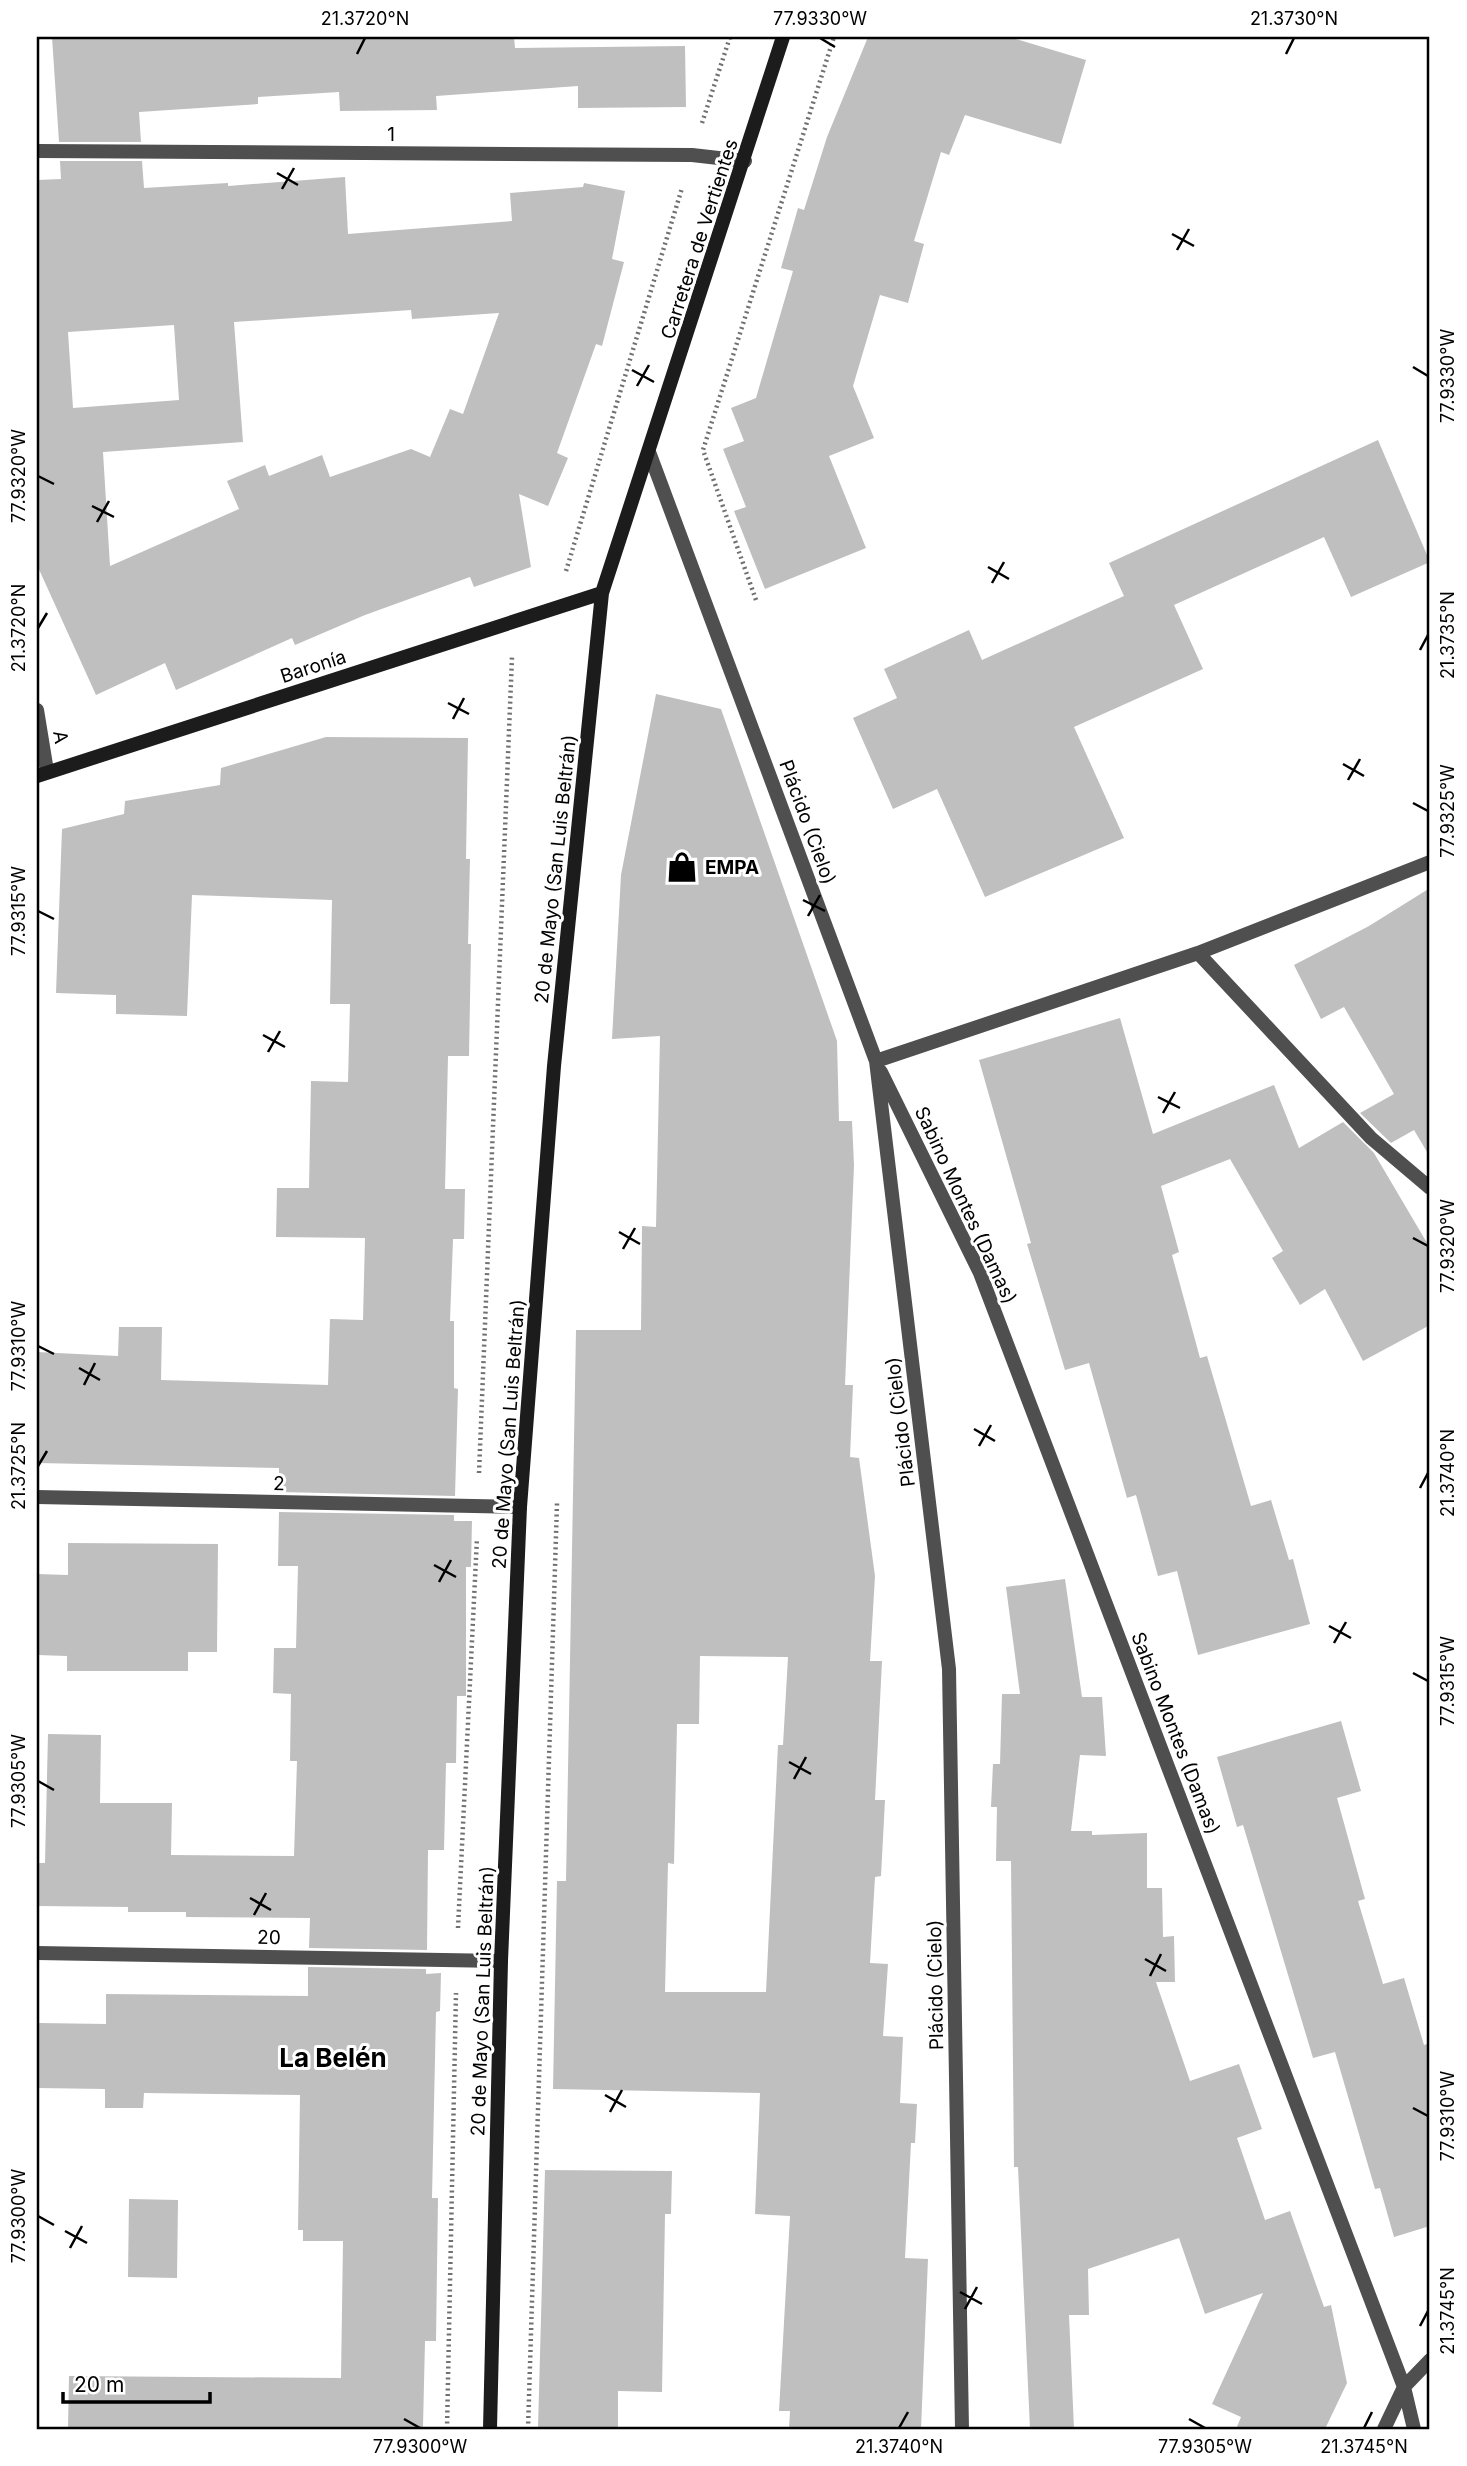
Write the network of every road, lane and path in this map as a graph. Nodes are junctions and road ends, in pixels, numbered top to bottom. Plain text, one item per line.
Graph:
1 (730, 37) edge
2 (783, 37) edge
3 (834, 37) edge
4 (37, 150) edge
5 (692, 155) junction
6 (745, 161) junction
7 (649, 452) junction
8 (602, 593) junction
9 (756, 600) dead end
10 (555, 609) junction
11 (37, 710) edge
12 (42, 774) edge
13 (1430, 862) edge
14 (1198, 953) junction
15 (876, 1061) junction
16 (1430, 1188) edge
17 (37, 1497) edge
18 (557, 1501) dead end
19 (520, 1507) junction
20 (37, 1953) edge
21 (501, 1961) junction
22 (1430, 2360) edge
23 (1404, 2387) junction
24 (490, 2429) edge
25 (528, 2429) edge
26 (962, 2429) edge
27 (1384, 2429) edge
28 (1414, 2429) edge

1 - 5 path
2 - 6 main road, Carretera de Vertientes
3 - 9 path
4 - 5 street, 1
5 - 6 street, 1
5 - 10 path
6 - 7 main road, Carretera de Vertientes
7 - 8 main road, 20 de Mayo (San Luis Beltrán)
7 - 15 street, Plácido (Cielo)
8 - 10 main road, Baronía
8 - 19 main road, 20 de Mayo (San Luis Beltrán)
10 - 12 main road, Baronía
11 - 12 street, A
13 - 14 street
14 - 15 street
14 - 16 street
15 - 23 street, Sabino Montes (Damas)
15 - 26 street, Plácido (Cielo)
17 - 19 street, 2
18 - 25 path
19 - 21 main road, 20 de Mayo (San Luis Beltrán)
20 - 21 street, 20
21 - 24 main road, 20 de Mayo (San Luis Beltrán)
22 - 23 street
23 - 27 street
23 - 28 street, Sabino Montes (Damas)

